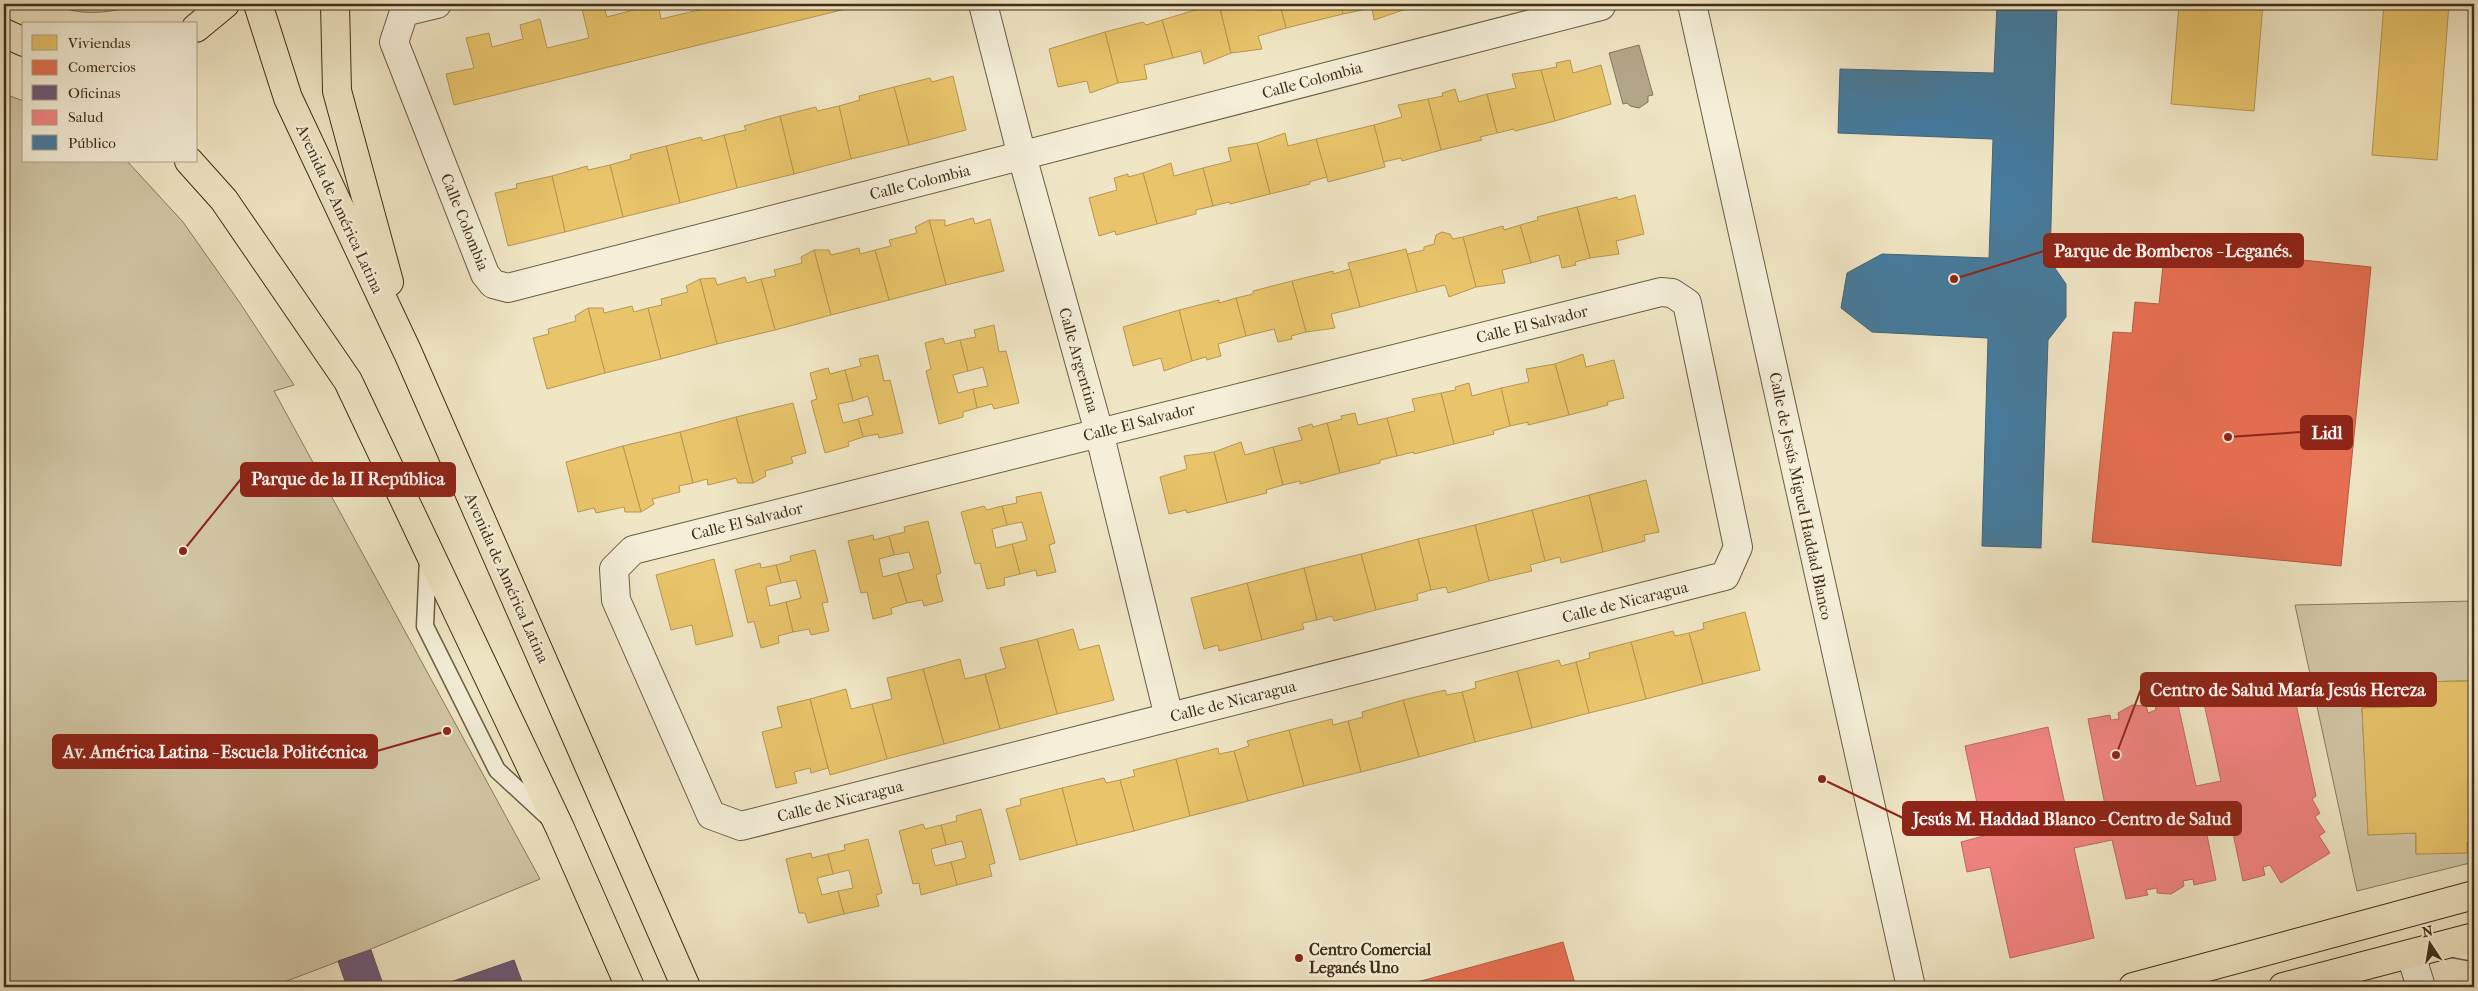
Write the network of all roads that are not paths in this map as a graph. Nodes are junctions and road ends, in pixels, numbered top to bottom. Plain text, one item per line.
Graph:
1 (225, 4) edge
2 (258, 4) edge
3 (335, 4) edge
4 (437, 4) edge
5 (983, 4) edge
6 (1692, 4) edge
7 (1600, 5) edge
8 (198, 26) edge
9 (4, 33) edge
10 (22, 41) edge
11 (1022, 156) junction
12 (190, 162) edge
13 (408, 353) junction
14 (1099, 432) junction
15 (1738, 548) joint
16 (429, 550) junction
17 (1169, 717) junction
18 (711, 815) joint
19 (560, 828) junction
20 (2474, 895) edge
21 (2474, 937) edge
22 (2441, 946) junction
23 (2474, 953) edge
24 (2411, 955) junction
25 (630, 987) edge
26 (686, 987) edge
27 (1911, 987) edge
28 (2134, 987) edge
29 (2283, 987) edge
30 (2421, 987) edge

1 - 8 main road
2 - 13 main road, Avenida de América Latina
3 - 13 main road
4 - 11 street, Calle Colombia
5 - 11 street, Calle Argentina
6 - 27 street, Calle de Jesús Miguel Haddad Blanco
7 - 11 street, Calle Colombia
9 - 10 main road
11 - 14 street, Calle Argentina
12 - 16 main road
13 - 26 main road, Avenida de América Latina
14 - 15 street, Calle El Salvador
14 - 17 street, Calle Argentina
14 - 18 street, Calle El Salvador
15 - 17 street, Calle de Nicaragua
16 - 19 main road
16 - 19 lane
17 - 18 street, Calle de Nicaragua
19 - 25 main road
20 - 28 main road
21 - 22 main road
22 - 23 lane
22 - 24 main road
24 - 29 main road
24 - 30 street

